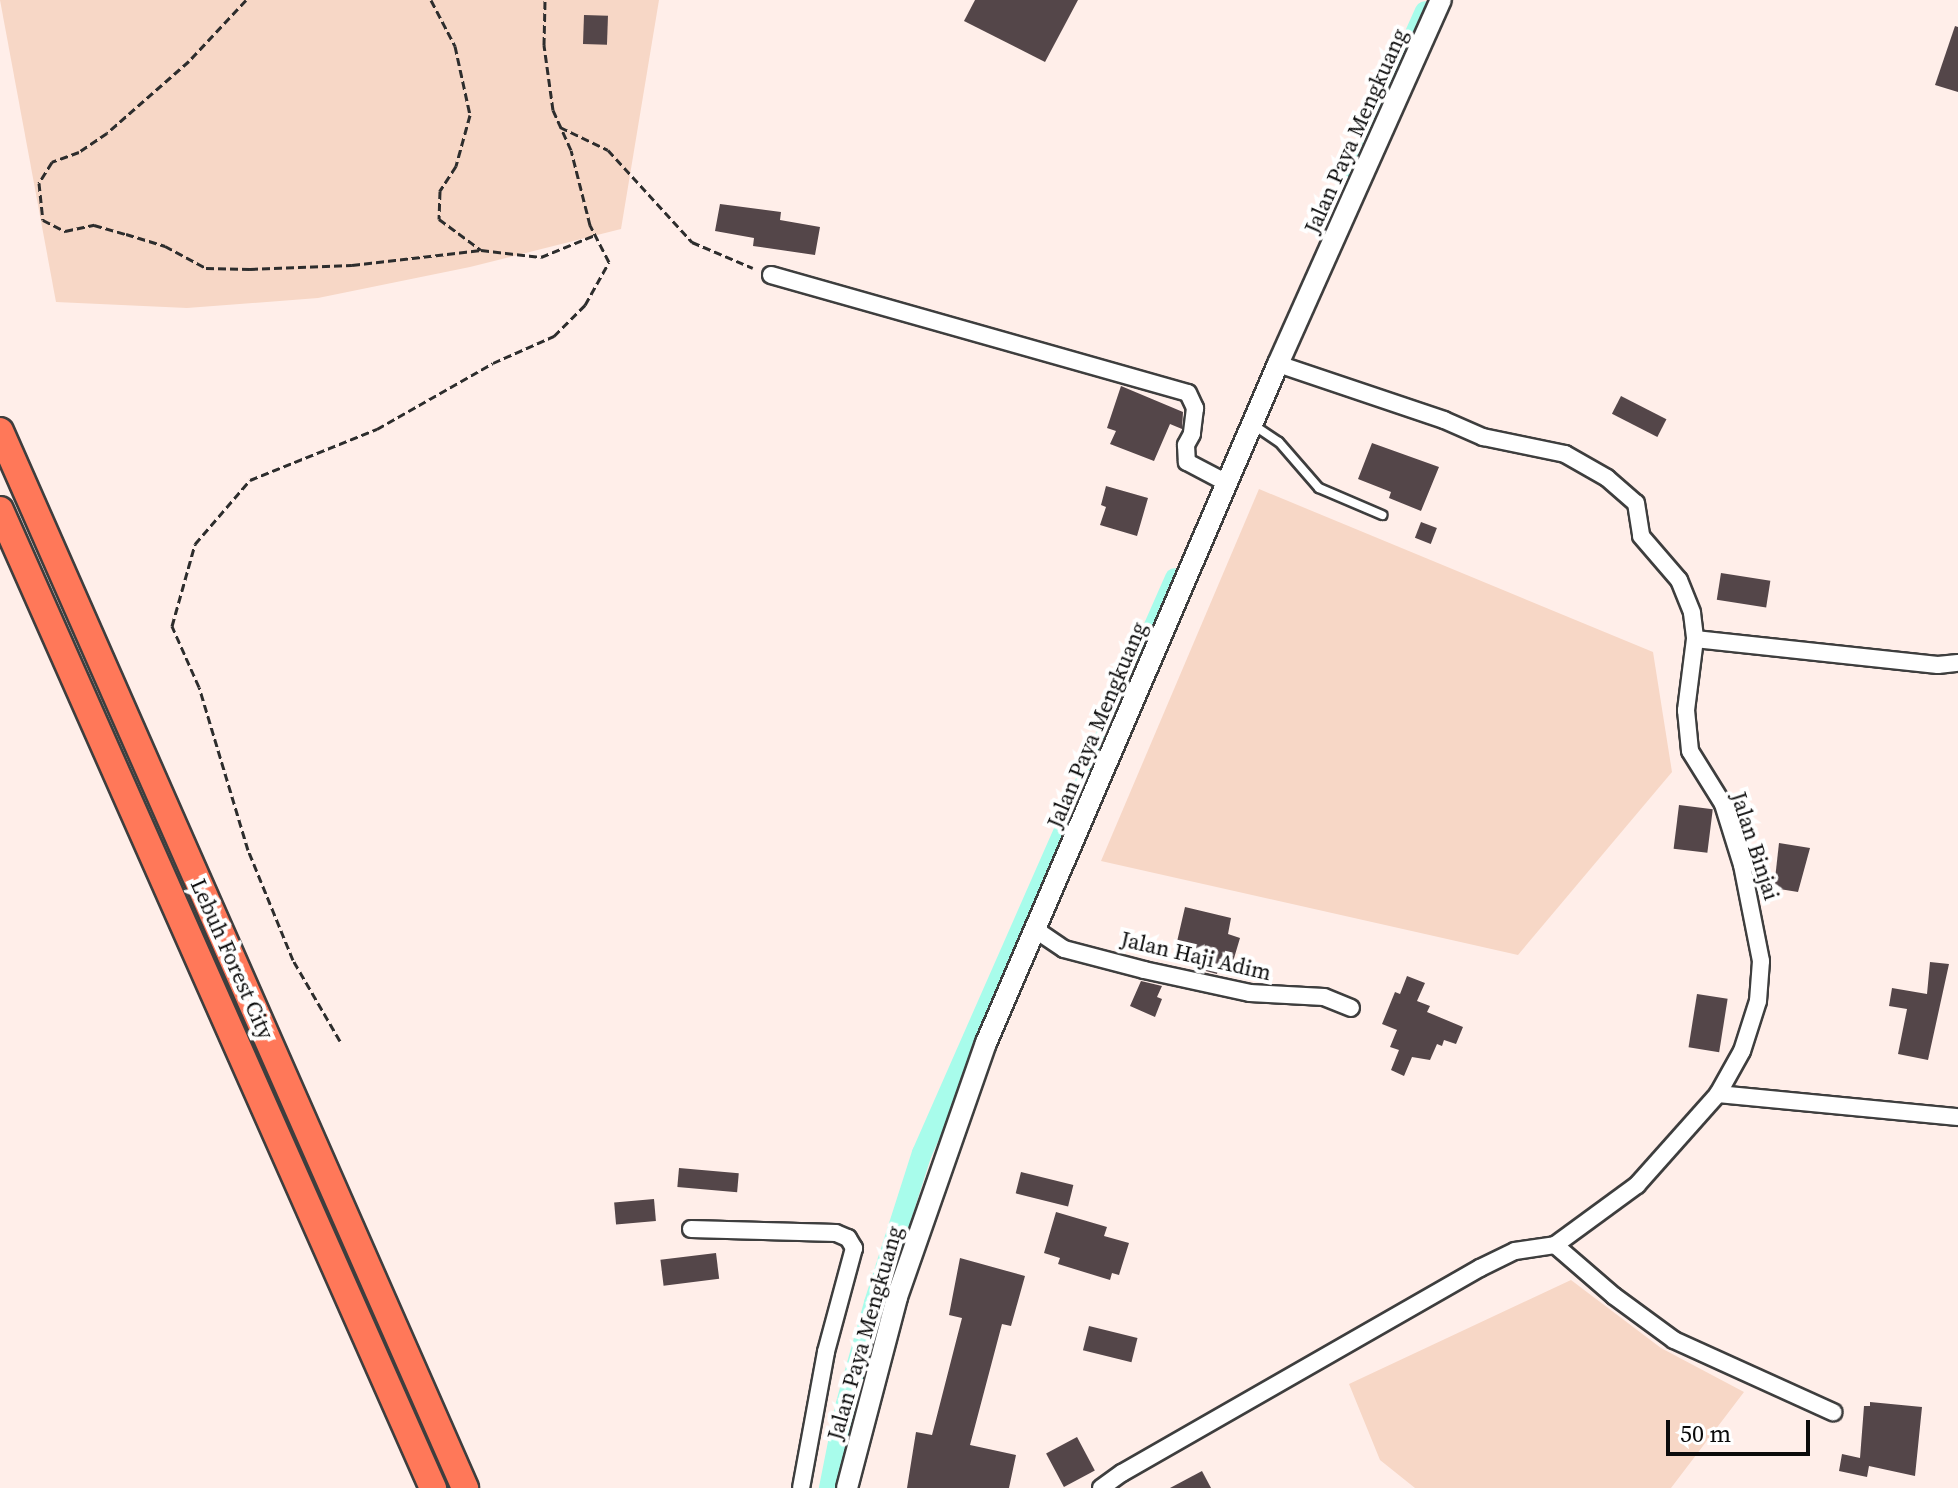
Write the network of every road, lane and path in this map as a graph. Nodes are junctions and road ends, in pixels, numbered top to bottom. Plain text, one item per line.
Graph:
1 (246, 0) edge
2 (431, 0) edge
3 (545, 0) edge
4 (1441, 0) edge
5 (560, 127) junction
6 (595, 235) junction
7 (481, 250) junction
8 (771, 275) joint
9 (1278, 364) junction
10 (1252, 424) junction
11 (0, 431) edge
12 (1227, 483) junction
13 (0, 510) edge
14 (1382, 515) dead end
15 (1695, 639) junction
16 (1958, 663) edge
17 (1036, 930) junction
18 (1351, 1008) dead end
19 (340, 1041) dead end
20 (1718, 1094) junction
21 (1958, 1117) edge
22 (691, 1229) dead end
23 (1555, 1245) junction
24 (1833, 1412) dead end
25 (433, 1488) edge
26 (465, 1488) edge
27 (801, 1488) edge
28 (847, 1488) edge
29 (1101, 1488) edge

1 - 7 path
2 - 7 path
3 - 5 path
4 - 9 street, Jalan Paya Mengkuang
5 - 6 path
5 - 8 path
6 - 7 path
6 - 19 path
8 - 12 street
9 - 10 street, Jalan Paya Mengkuang
9 - 15 street, Jalan Binjai
10 - 12 street, Jalan Paya Mengkuang
10 - 14 lane
11 - 26 main road, Lebuh Forest City
12 - 17 street, Jalan Paya Mengkuang
13 - 25 main road, Lebuh Forest City
15 - 16 street
15 - 20 street, Jalan Binjai
17 - 18 street, Jalan Haji Adim
17 - 28 street, Jalan Paya Mengkuang
20 - 21 street
20 - 23 street, Jalan Binjai
22 - 27 street
23 - 24 street
23 - 29 street

